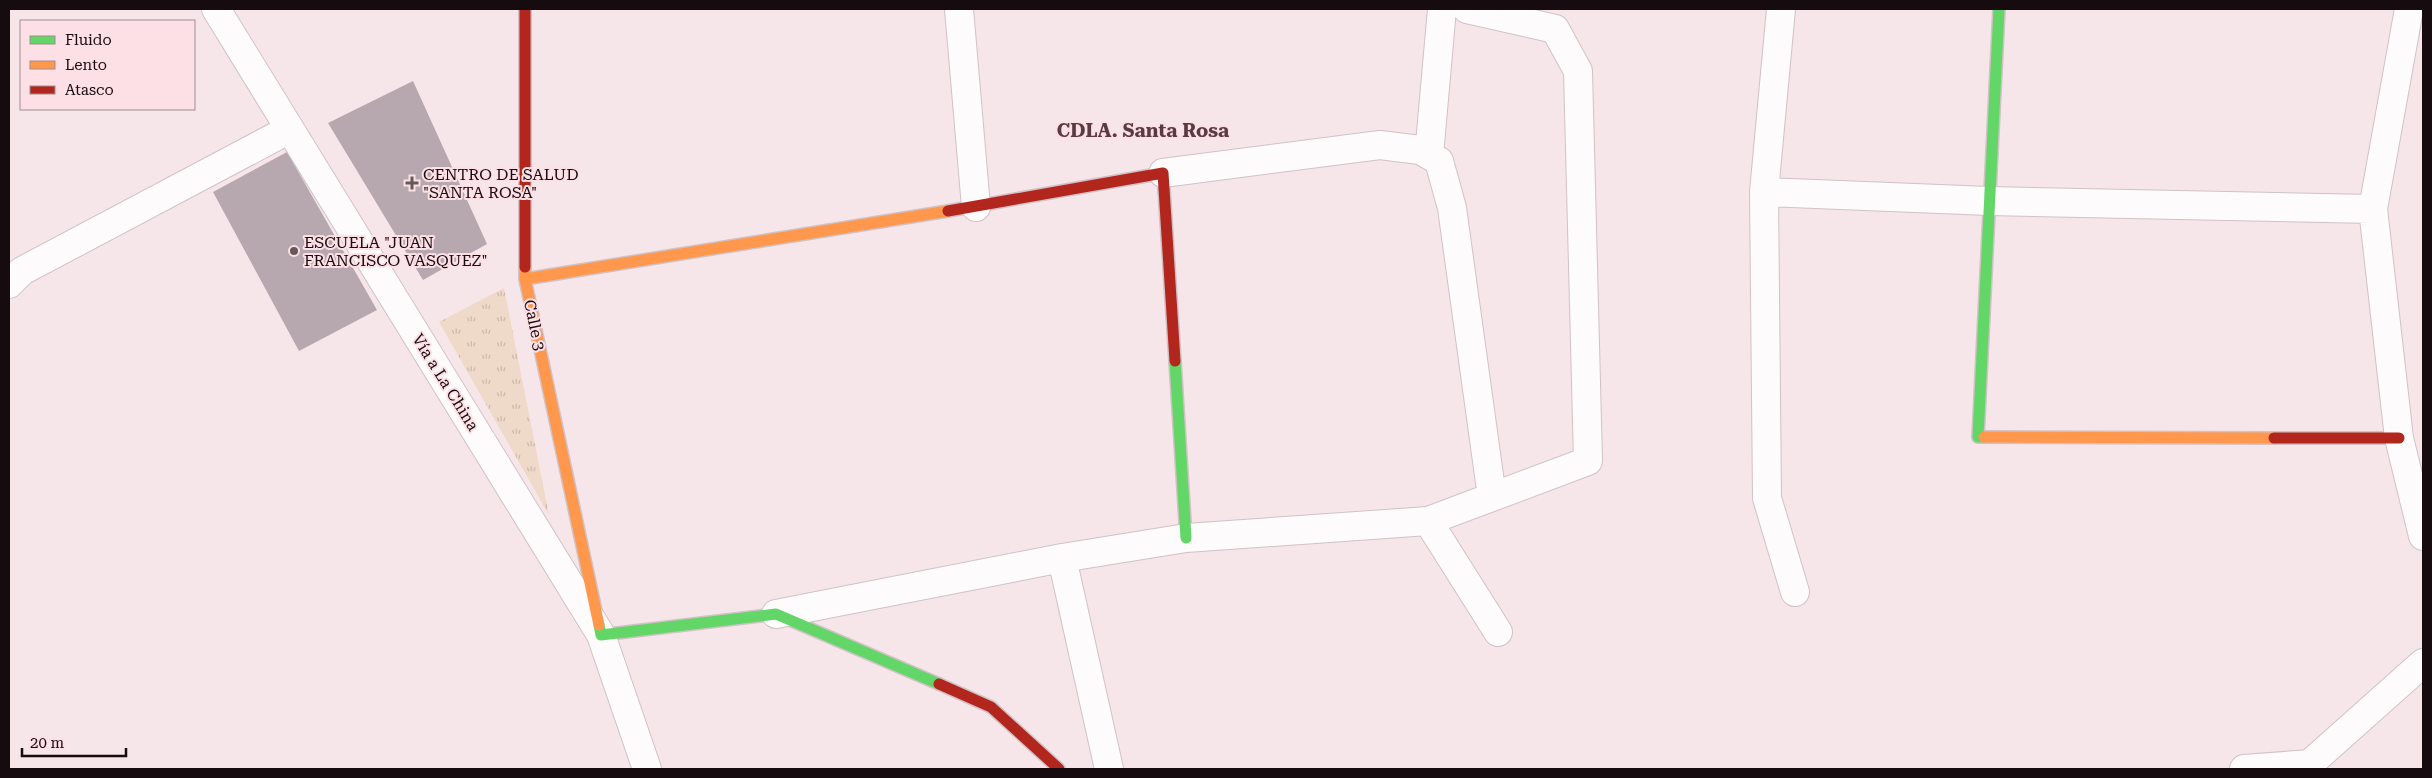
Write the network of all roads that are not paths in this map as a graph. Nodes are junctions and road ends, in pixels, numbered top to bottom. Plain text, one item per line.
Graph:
1 (216, 9) edge
2 (525, 9) edge
3 (959, 9) edge
4 (1442, 9) edge
5 (1467, 9) edge
6 (1781, 9) edge
7 (1999, 9) edge
8 (2408, 9) edge
9 (290, 129) junction
10 (1429, 155) junction
11 (1163, 173) junction
12 (1764, 192) junction
13 (1988, 201) junction
14 (976, 207) junction
15 (2373, 209) junction
16 (526, 279) junction
17 (9, 284) edge
18 (2399, 438) junction
19 (1492, 497) junction
20 (1428, 521) junction
21 (2423, 536) edge
22 (1186, 538) junction
23 (1062, 558) junction
24 (1795, 592) dead end
25 (776, 614) junction
26 (1498, 632) dead end
27 (601, 635) junction
28 (2423, 663) edge
29 (2307, 767) edge
30 (643, 768) edge
31 (1059, 769) edge
32 (1109, 769) edge
33 (2244, 769) edge

1 - 9 street, Vía a La China
2 - 16 street, Calle 3
3 - 14 street
4 - 10 street
5 - 19 street
6 - 12 street
7 - 13 street
8 - 15 street
9 - 17 street
9 - 27 street, Vía a La China
10 - 11 street
10 - 19 street
11 - 14 street
11 - 22 street
12 - 13 street
12 - 24 street
13 - 15 street
13 - 18 street
14 - 16 street
15 - 18 street
16 - 27 street, Calle 3
18 - 21 street
19 - 20 street
20 - 22 street
20 - 26 street
22 - 23 street
23 - 25 street
23 - 32 street
25 - 27 street
25 - 31 street
27 - 30 street, Vía a La China
28 - 29 street
29 - 33 street

